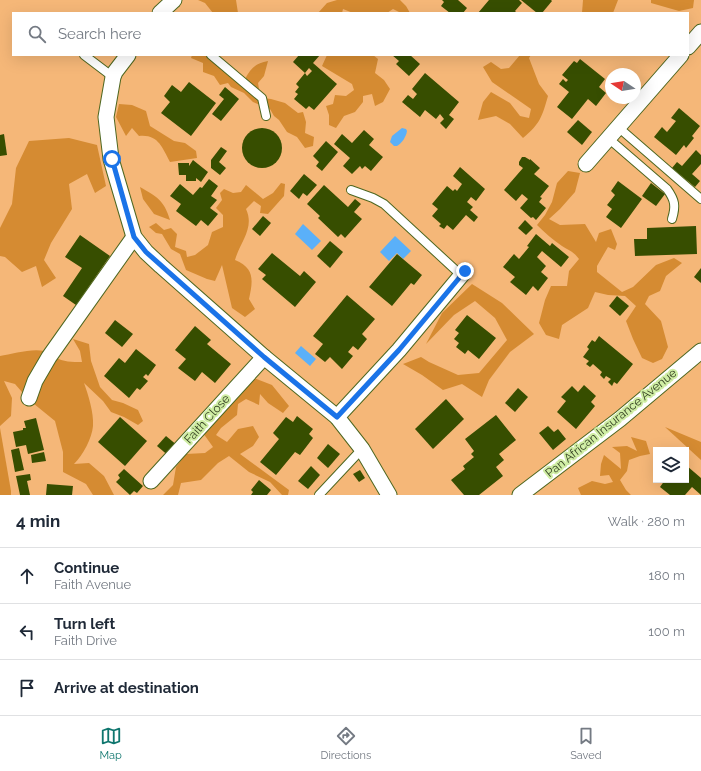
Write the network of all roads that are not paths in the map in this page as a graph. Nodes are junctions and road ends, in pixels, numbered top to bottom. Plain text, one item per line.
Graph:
1 (174, 0) edge
2 (161, 12) edge
3 (701, 32) edge
4 (689, 46) edge
5 (85, 56) edge
6 (127, 56) edge
7 (212, 56) edge
8 (680, 56) edge
9 (113, 78) junction
10 (266, 116) dead end
11 (613, 133) junction
12 (586, 164) dead end
13 (351, 190) dead end
14 (701, 199) edge
15 (672, 219) dead end
16 (134, 237) junction
17 (464, 273) joint
18 (701, 351) edge
19 (264, 357) junction
20 (29, 398) dead end
21 (337, 417) junction
22 (362, 449) junction
23 (151, 481) dead end
24 (319, 495) edge
25 (388, 495) edge
26 (520, 495) edge

1 - 2 street
3 - 4 street
5 - 9 lane
6 - 9 street
7 - 10 lane
8 - 11 street
9 - 16 street
11 - 12 street
11 - 14 lane
11 - 15 lane
13 - 17 lane
16 - 19 street
16 - 20 street
17 - 21 street
18 - 26 street, Pan African Insurance Avenue
19 - 21 street
19 - 23 street, Faith Close
21 - 22 street
22 - 24 lane
22 - 25 street

